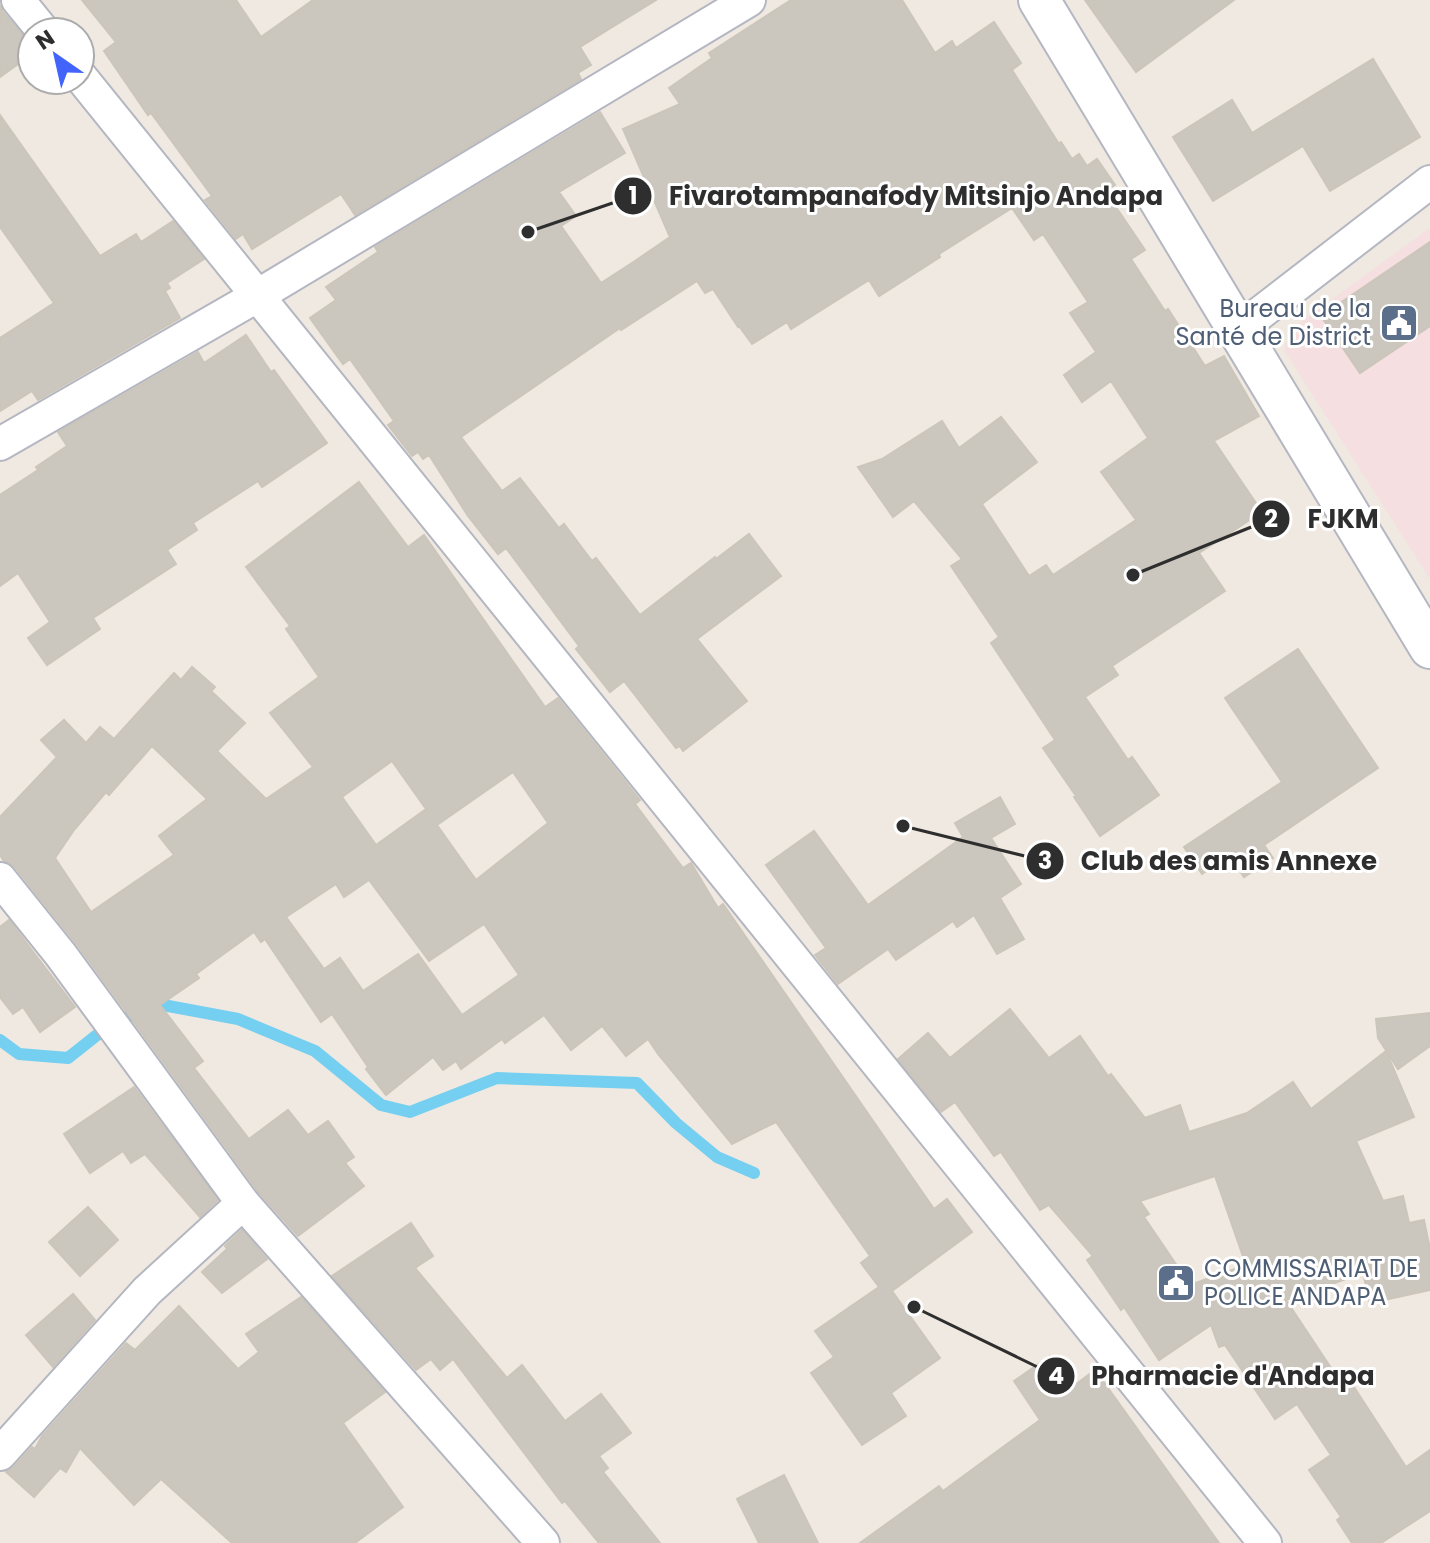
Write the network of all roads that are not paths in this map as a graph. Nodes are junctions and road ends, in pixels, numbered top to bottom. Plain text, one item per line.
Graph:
1 (18, 0) edge
2 (749, 0) edge
3 (1039, 0) edge
4 (31, 16) edge
5 (96, 96) edge
6 (1430, 182) edge
7 (257, 296) junction
8 (1237, 331) junction
9 (0, 444) edge
10 (1430, 648) edge
11 (0, 879) edge
12 (243, 1203) junction
13 (0, 1454) edge
14 (543, 1543) edge
15 (1265, 1543) edge

1 - 4 street
2 - 7 street
3 - 8 street
5 - 7 street
6 - 8 street
7 - 9 street
7 - 15 street
8 - 10 street
11 - 12 street
12 - 13 street
12 - 14 street

